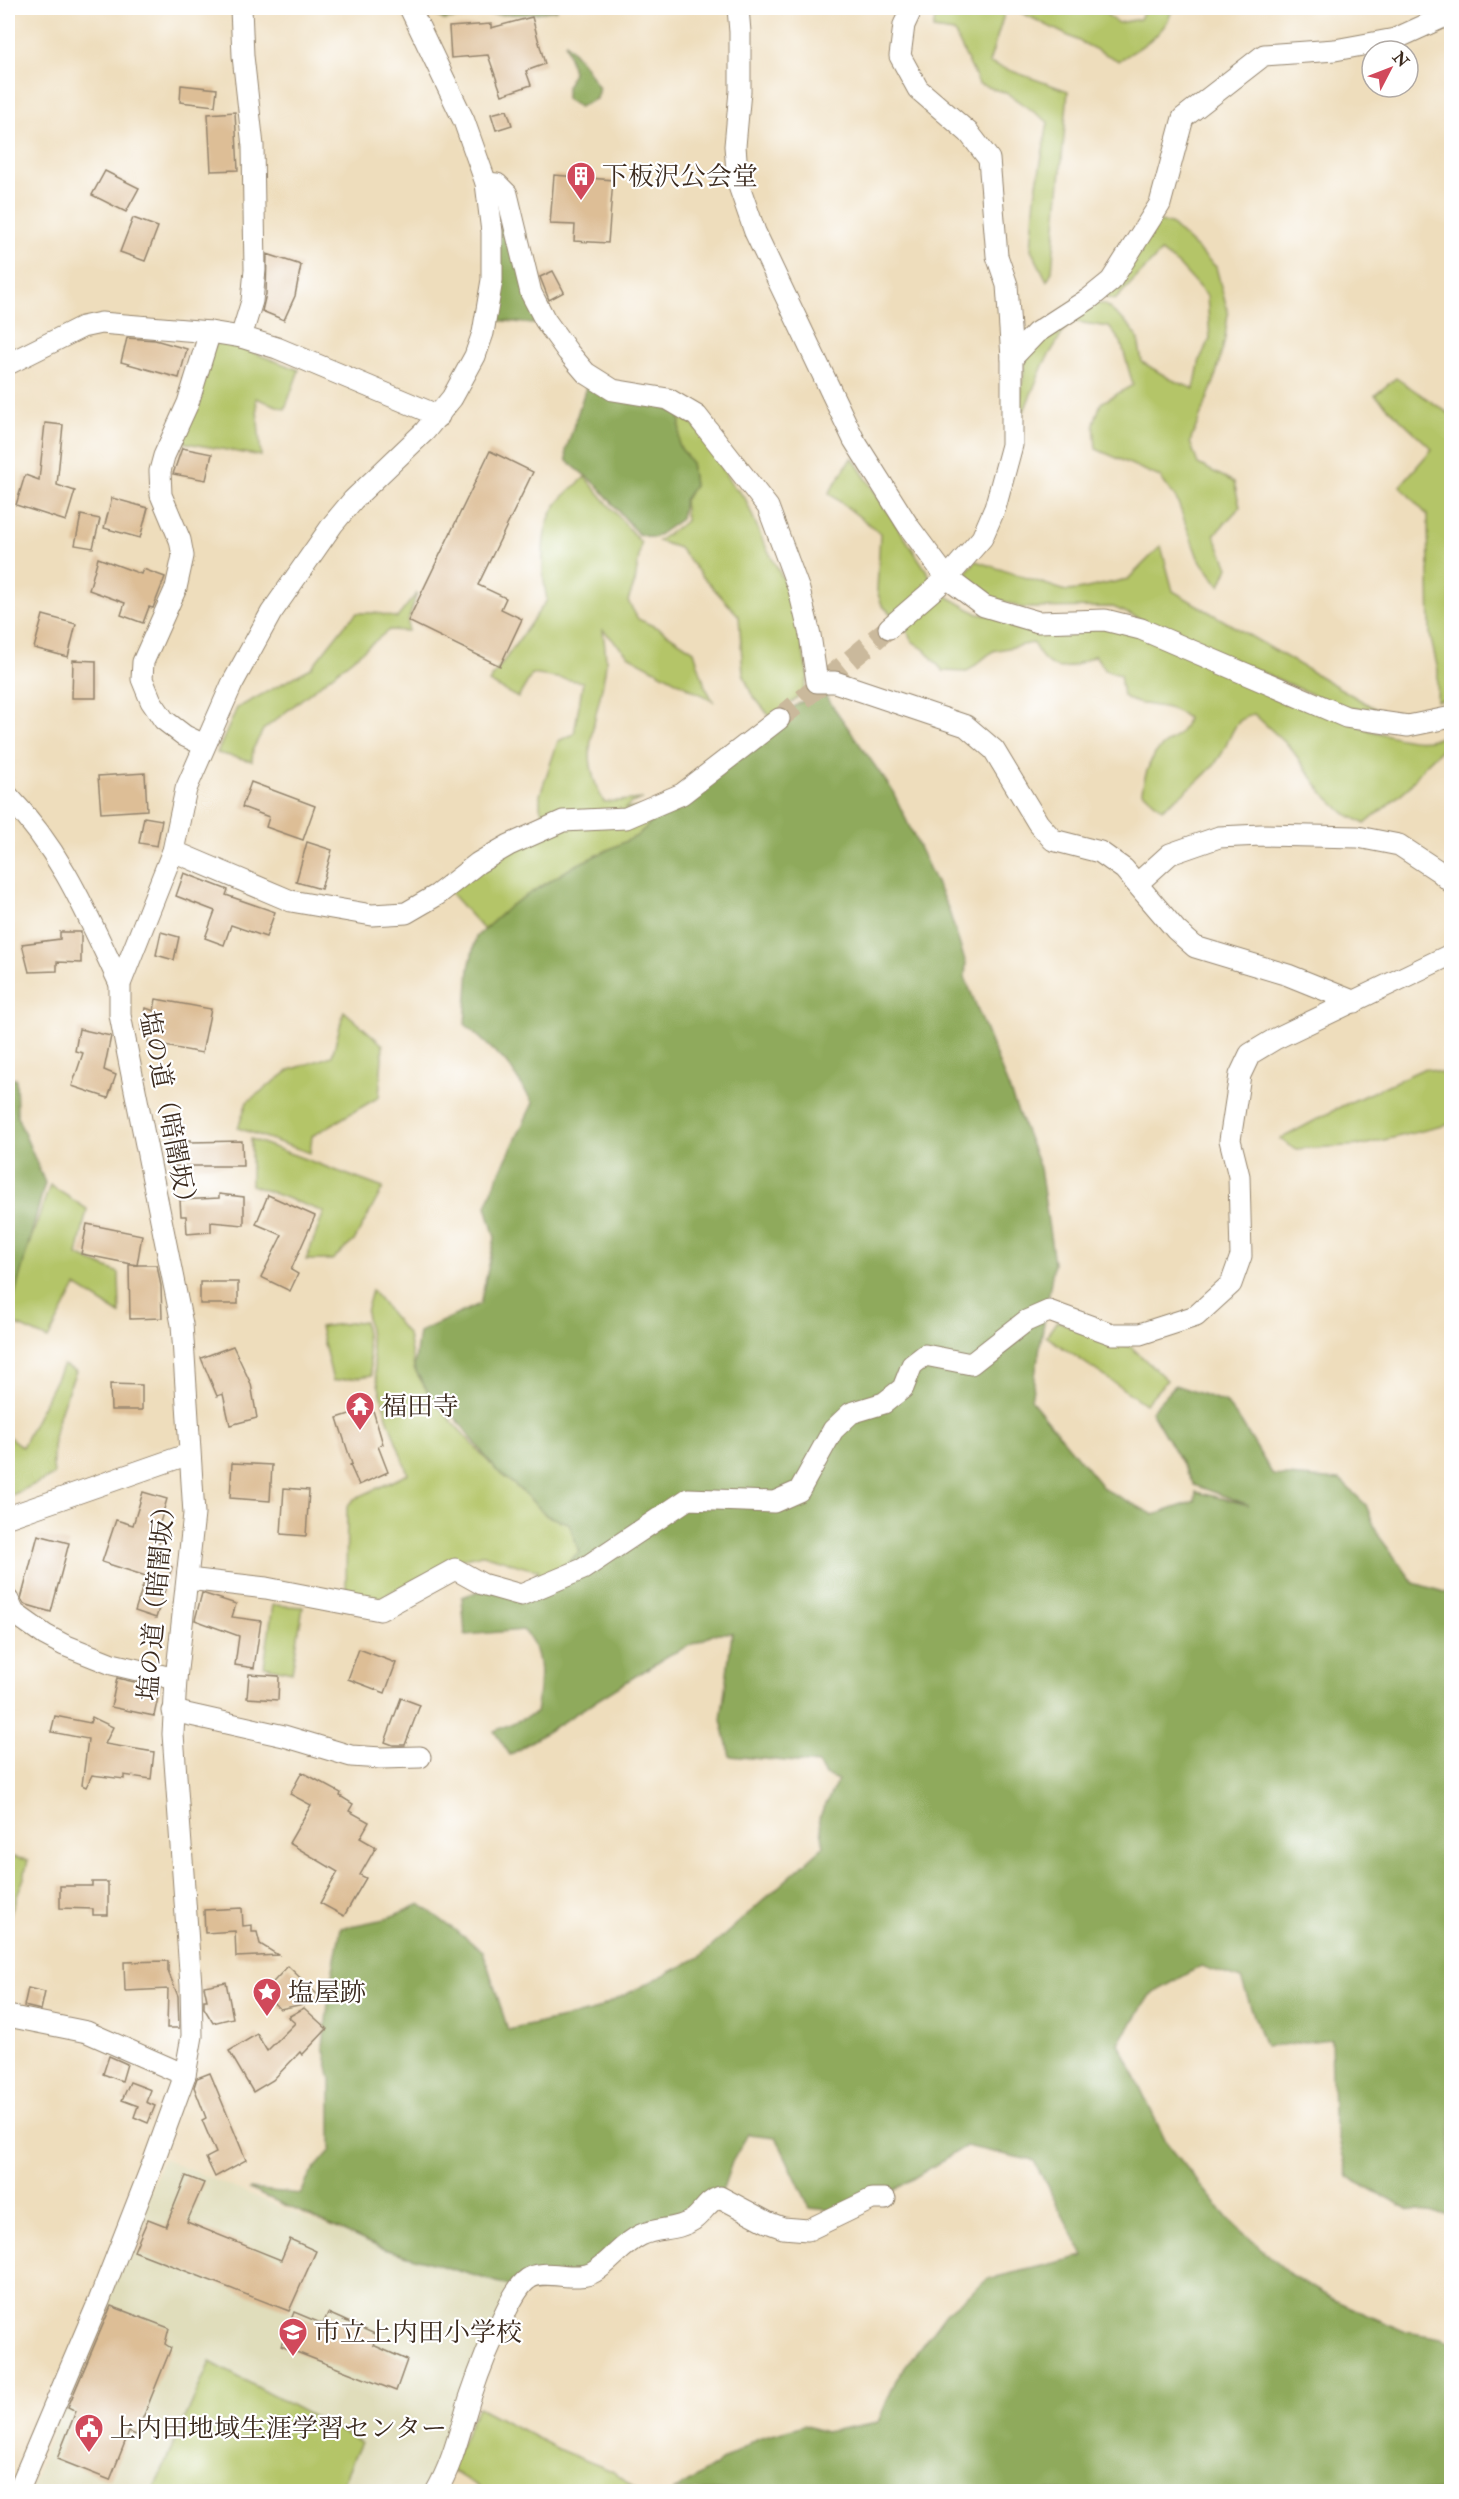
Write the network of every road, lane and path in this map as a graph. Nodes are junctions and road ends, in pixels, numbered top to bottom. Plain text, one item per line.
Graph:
1 (241, 8) edge
2 (410, 8) edge
3 (738, 8) edge
4 (912, 8) edge
5 (1452, 13) edge
6 (486, 183) junction
7 (210, 332) junction
8 (241, 337) junction
9 (1012, 358) junction
10 (8, 364) edge
11 (439, 416) junction
12 (947, 578) junction
13 (889, 628) tunnel mouth
14 (1452, 717) edge
15 (779, 719) tunnel mouth
16 (204, 745) junction
17 (8, 796) edge
18 (173, 852) junction
19 (1138, 883) junction
20 (1452, 883) edge
21 (1452, 954) edge
22 (120, 984) junction
23 (1355, 1002) junction
24 (189, 1454) junction
25 (8, 1517) edge
26 (188, 1579) junction
27 (8, 1600) edge
28 (176, 1679) junction
29 (173, 1711) junction
30 (420, 1757) dead end
31 (8, 2016) edge
32 (185, 2075) junction
33 (885, 2199) dead end
34 (18, 2492) edge
35 (436, 2492) edge

1 - 8 street
2 - 6 street
3 - 12 street
4 - 9 street
5 - 9 street
6 - 11 street
6 - 19 street
7 - 8 street
7 - 10 street
7 - 16 street
8 - 11 street
9 - 12 street
11 - 16 street
12 - 13 street
12 - 14 street
15 - 18 street
16 - 18 street
17 - 22 street
18 - 22 street
19 - 20 street
19 - 23 street
21 - 23 street
22 - 24 street, 塩の道（暗闇坂）
23 - 26 street
24 - 25 street
24 - 26 street, 塩の道（暗闇坂）
26 - 28 street, 塩の道（暗闇坂）
27 - 28 street
28 - 29 street, 塩の道（暗闇坂）
29 - 30 street
29 - 32 street, 塩の道（暗闇坂）
31 - 32 street
32 - 34 street, 塩の道（暗闇坂）
33 - 35 street

